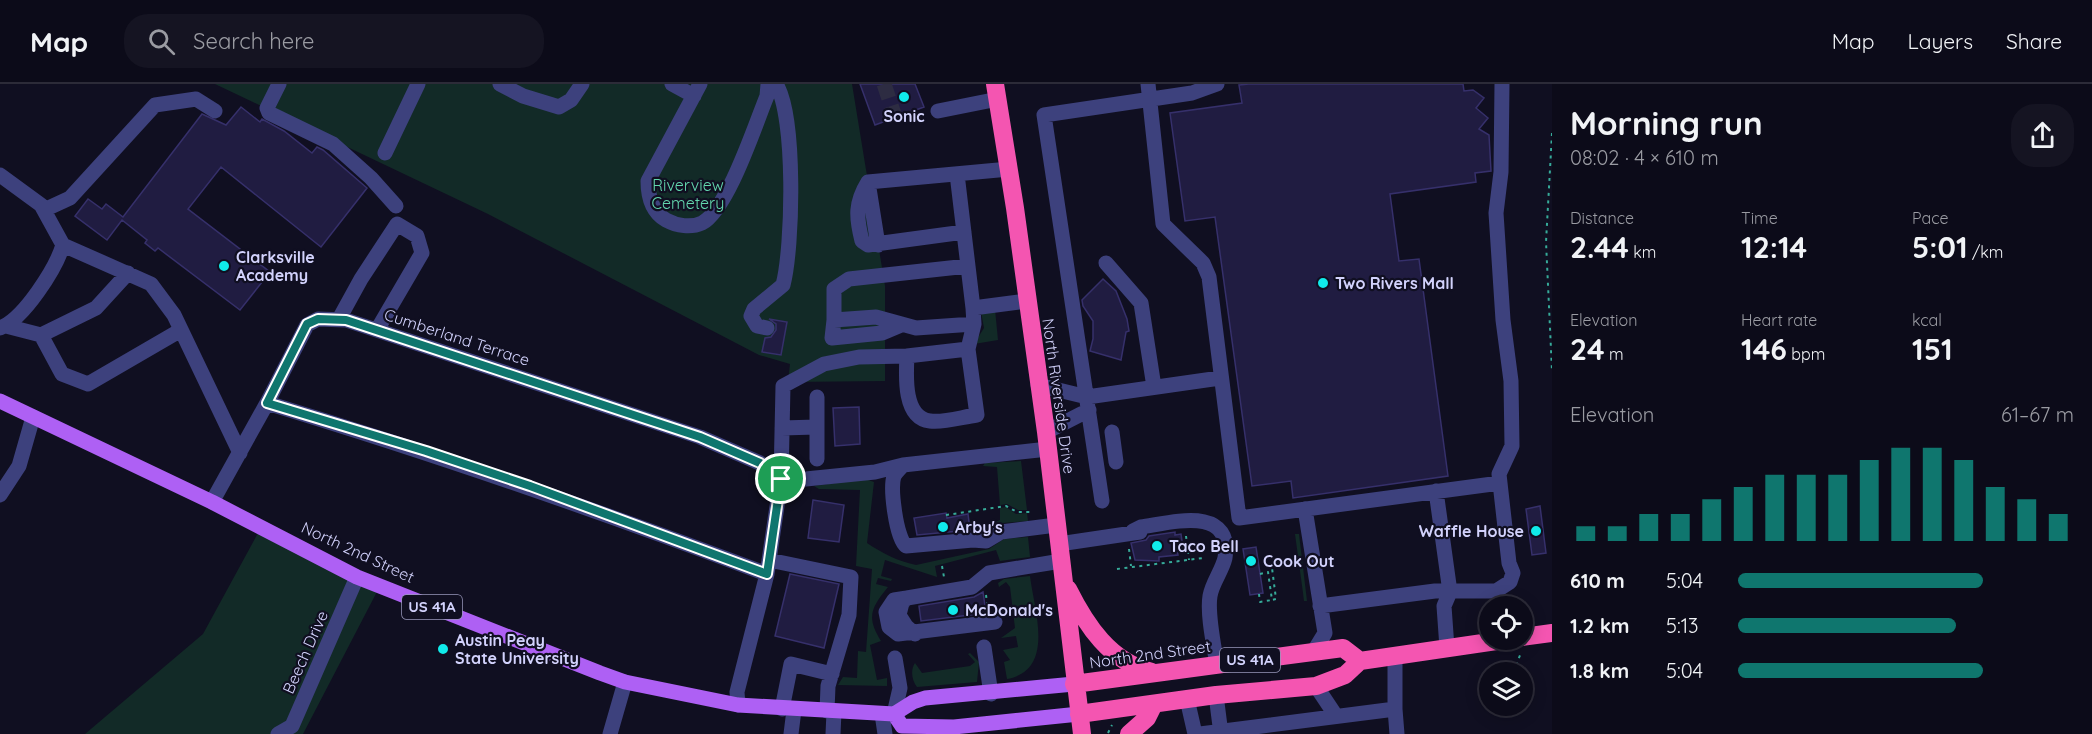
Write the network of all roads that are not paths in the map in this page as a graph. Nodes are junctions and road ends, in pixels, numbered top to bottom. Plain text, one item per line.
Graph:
1 (279, 84) edge
2 (418, 84) edge
3 (500, 84) edge
4 (582, 84) edge
5 (672, 84) edge
6 (768, 84) edge
7 (776, 84) edge
8 (1217, 84) edge
9 (1502, 84) edge
10 (697, 90) edge
11 (996, 92) edge
12 (1149, 92) edge
13 (215, 111) dead end
14 (938, 111) dead end
15 (385, 153) dead end
16 (1009, 169) junction
17 (957, 174) junction
18 (0, 175) edge
19 (396, 206) dead end
20 (44, 210) junction
21 (964, 232) junction
22 (63, 245) junction
23 (1106, 263) dead end
24 (968, 266) junction
25 (128, 273) junction
26 (1027, 301) junction
27 (973, 308) junction
28 (339, 319) junction
29 (974, 324) junction
30 (3, 327) edge
31 (767, 328) dead end
32 (181, 330) junction
33 (376, 330) junction
34 (41, 335) junction
35 (968, 349) junction
36 (907, 356) junction
37 (1220, 378) junction
38 (1038, 385) junction
39 (1154, 387) junction
40 (817, 397) dead end
41 (0, 401) edge
42 (267, 403) junction
43 (1088, 403) junction
44 (33, 417) junction
45 (816, 427) junction
46 (782, 428) junction
47 (1112, 432) dead end
48 (1047, 441) junction
49 (240, 453) junction
50 (817, 459) dead end
51 (1116, 462) dead end
52 (903, 465) junction
53 (781, 479) junction
54 (1500, 483) junction
55 (1436, 491) junction
56 (0, 495) edge
57 (1102, 501) dead end
58 (212, 502) junction
59 (1305, 509) junction
60 (1056, 525) junction
61 (1133, 531) junction
62 (1061, 562) junction
63 (1221, 565) junction
64 (768, 567) junction
65 (357, 577) junction
66 (1450, 592) junction
67 (1320, 606) junction
68 (995, 622) dead end
69 (1552, 633) edge
70 (1533, 636) edge
71 (1479, 644) edge
72 (984, 647) dead end
73 (1447, 648) junction
74 (1314, 651) junction
75 (1395, 656) junction
76 (895, 658) dead end
77 (1360, 661) junction
78 (1217, 665) junction
79 (1158, 673) junction
80 (832, 674) junction
81 (625, 682) junction
82 (1074, 684) junction
83 (1316, 686) junction
84 (990, 694) junction
85 (1216, 695) junction
86 (1187, 699) junction
87 (1154, 704) junction
88 (738, 705) junction
89 (1395, 708) junction
90 (788, 709) junction
91 (830, 712) junction
92 (888, 714) junction
93 (1079, 714) junction
94 (1336, 716) junction
95 (1221, 732) edge
96 (278, 734) edge
97 (610, 734) edge
98 (790, 734) edge
99 (833, 734) edge
100 (885, 734) edge
101 (1082, 734) edge
102 (1129, 734) edge
103 (1195, 734) edge
104 (1200, 734) edge
105 (1397, 734) edge

1 - 19 street
2 - 15 street
3 - 4 street
5 - 10 street
6 - 10 street
7 - 31 street
8 - 12 street
9 - 54 street
11 - 14 street
11 - 16 highway, North Riverside Drive
12 - 37 street
12 - 43 street
13 - 20 street
16 - 17 street
16 - 26 highway, North Riverside Drive
17 - 21 street
17 - 21 street
18 - 20 street
20 - 22 street
21 - 24 street
22 - 25 street
22 - 30 street
23 - 39 street
24 - 27 street
24 - 29 street
25 - 32 street
25 - 34 street
26 - 27 street
26 - 38 highway, North Riverside Drive
27 - 29 street
28 - 33 street, Cumberland Terrace
28 - 33 street
28 - 42 street, Cumberland Terrace
29 - 35 street
30 - 34 street
32 - 34 street
32 - 49 street
33 - 53 street, Cumberland Terrace
35 - 36 street
35 - 36 street
36 - 46 street
37 - 39 street
37 - 59 street
38 - 43 street
38 - 48 highway, North Riverside Drive
39 - 43 street
40 - 45 street
41 - 44 main road, North 2nd Street / US 41A
42 - 49 street, Cumberland Terrace
42 - 64 street
43 - 48 street
43 - 57 street
44 - 56 street
44 - 58 main road, North 2nd Street / US 41A
45 - 46 street
45 - 50 street
46 - 53 street
47 - 51 street
48 - 52 street
48 - 60 highway, North Riverside Drive
49 - 58 street, Cumberland Terrace
52 - 53 street
52 - 60 street
53 - 64 street
54 - 55 street
54 - 66 street
55 - 59 street
55 - 66 street
58 - 65 main road, North 2nd Street / US 41A
59 - 67 street
60 - 62 highway, North Riverside Drive
61 - 62 street
61 - 63 street
61 - 63 street
62 - 68 street
62 - 79 highway, US 41A
62 - 82 highway, North Riverside Drive
63 - 78 street
64 - 80 street
64 - 88 street
65 - 81 main road, North 2nd Street / US 41A
65 - 96 street, Beech Drive
66 - 67 street
66 - 73 street
67 - 74 street
69 - 70 highway, US 41A
71 - 73 highway, US 41A
72 - 84 street
73 - 75 highway, US 41A
74 - 77 highway, North 2nd Street / US 41A
74 - 78 highway, North 2nd Street / US 41A
75 - 77 highway, US 41A
75 - 89 street
76 - 92 street
77 - 83 highway, North 2nd Street / US 41A
78 - 79 highway, North 2nd Street / US 41A
79 - 82 highway, North 2nd Street
80 - 90 street
80 - 91 street
81 - 88 main road, North 2nd Street / US 41A
81 - 97 street
82 - 84 main road, North 2nd Street
82 - 93 highway, North Riverside Drive
83 - 85 highway, North 2nd Street / US 41A
83 - 94 street
84 - 92 main road, North 2nd Street
85 - 86 highway, North 2nd Street / US 41A
85 - 95 street
86 - 87 highway, North 2nd Street / US 41A
86 - 103 street
87 - 93 highway, North 2nd Street / US 41A
87 - 102 highway
88 - 90 main road, North 2nd Street / US 41A
89 - 94 street
89 - 105 street
90 - 91 main road, North 2nd Street / US 41A
90 - 98 street
91 - 92 main road, North 2nd Street / US 41A
91 - 99 street
92 - 93 main road, North 2nd Street / US 41A
92 - 100 street
93 - 101 highway, North Riverside Drive
94 - 95 street
95 - 104 street

